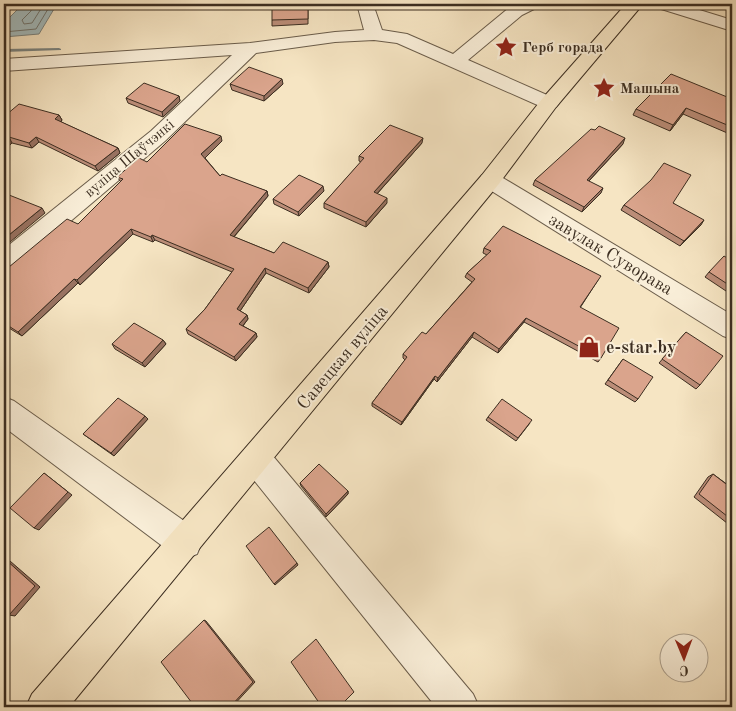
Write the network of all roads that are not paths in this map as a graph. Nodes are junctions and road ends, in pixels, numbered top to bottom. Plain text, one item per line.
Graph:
1 (365, 4) edge
2 (530, 4) edge
3 (635, 4) edge
4 (664, 4) edge
5 (732, 26) edge
6 (374, 34) junction
7 (250, 48) junction
8 (455, 62) junction
9 (4, 65) edge
10 (550, 103) junction
11 (490, 180) junction
12 (4, 263) edge
13 (732, 328) edge
14 (4, 410) edge
15 (256, 459) junction
16 (185, 542) junction
17 (45, 707) edge
18 (460, 707) edge

1 - 6 street
2 - 8 street
3 - 10 main road, Савецкая вуліца
4 - 5 street
6 - 7 street
6 - 8 street
7 - 9 street
7 - 12 street, вуліца Шаўчэнкі
8 - 10 street
10 - 11 main road, Савецкая вуліца
11 - 13 street, завулак Суворава
11 - 15 main road, Савецкая вуліца
14 - 16 street
15 - 16 main road, Савецкая вуліца
15 - 18 street
16 - 17 main road, Савецкая вуліца

